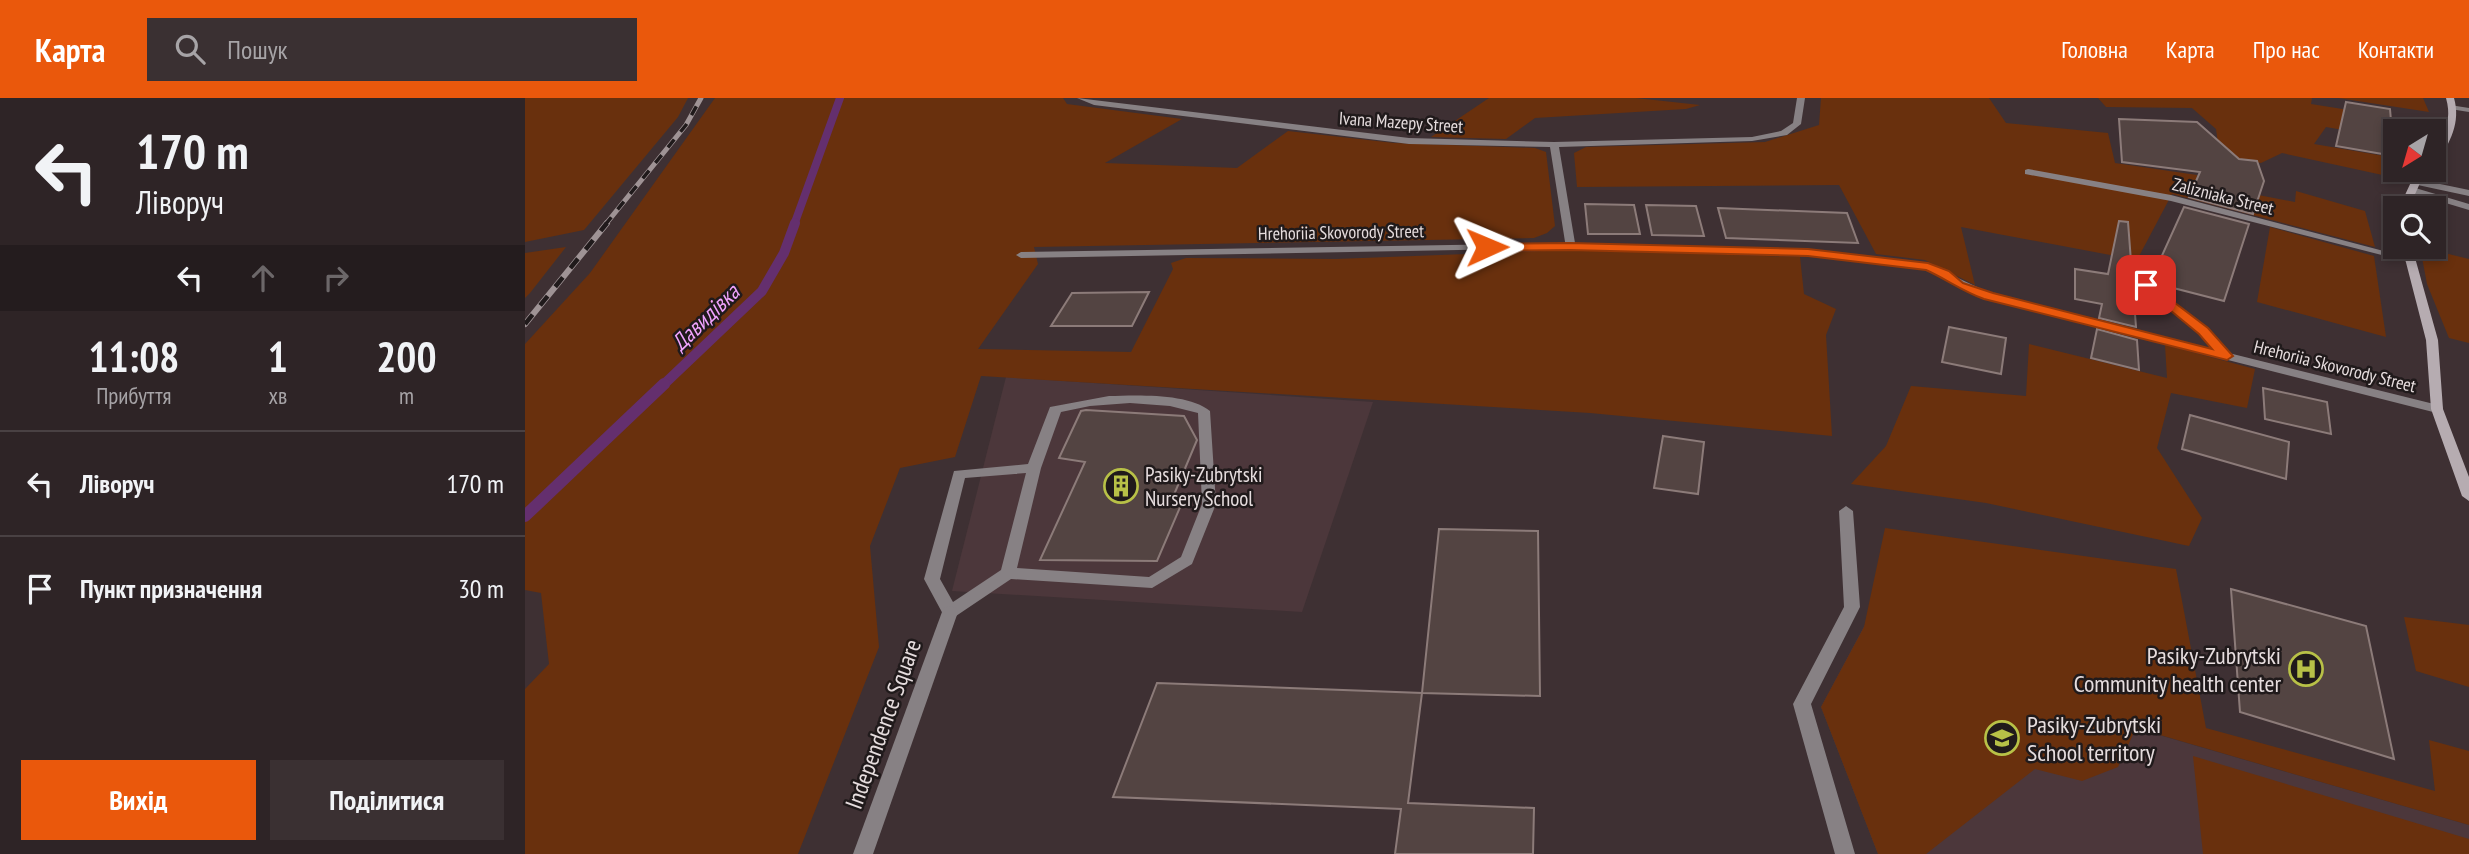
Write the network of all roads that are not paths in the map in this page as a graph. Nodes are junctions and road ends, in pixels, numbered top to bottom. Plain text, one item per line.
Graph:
1 (1081, 98) edge
2 (1801, 98) edge
3 (2452, 102) edge
4 (2469, 110) edge
5 (2447, 140) edge
6 (1554, 145) junction
7 (2028, 172) dead end
8 (2418, 182) edge
9 (2414, 186) junction
10 (2469, 193) edge
11 (2409, 196) edge
12 (2469, 207) edge
13 (1570, 246) junction
14 (2383, 247) edge
15 (1021, 256) dead end
16 (2410, 259) edge
17 (2146, 285) dead end
18 (2227, 356) junction
19 (2438, 408) junction
20 (1034, 468) junction
21 (2469, 496) edge
22 (1846, 511) dead end
23 (1008, 573) junction
24 (950, 612) junction
25 (863, 854) edge
26 (1845, 854) edge

1 - 6 street, Ivana Mazepy Street
2 - 6 street, Ivana Mazepy Street
3 - 4 street
3 - 5 main road
6 - 13 street
7 - 14 street, Zalizniaka Street
8 - 9 main road
9 - 10 street
9 - 11 main road
9 - 12 street
13 - 15 street, Hrehoriia Skovorody Street
13 - 18 street, Hrehoriia Skovorody Street
16 - 19 main road
17 - 18 street
18 - 19 street, Hrehoriia Skovorody Street
19 - 21 main road
20 - 23 street
20 - 23 street
20 - 24 street
22 - 26 street
23 - 24 street
24 - 25 street, Independence Square

